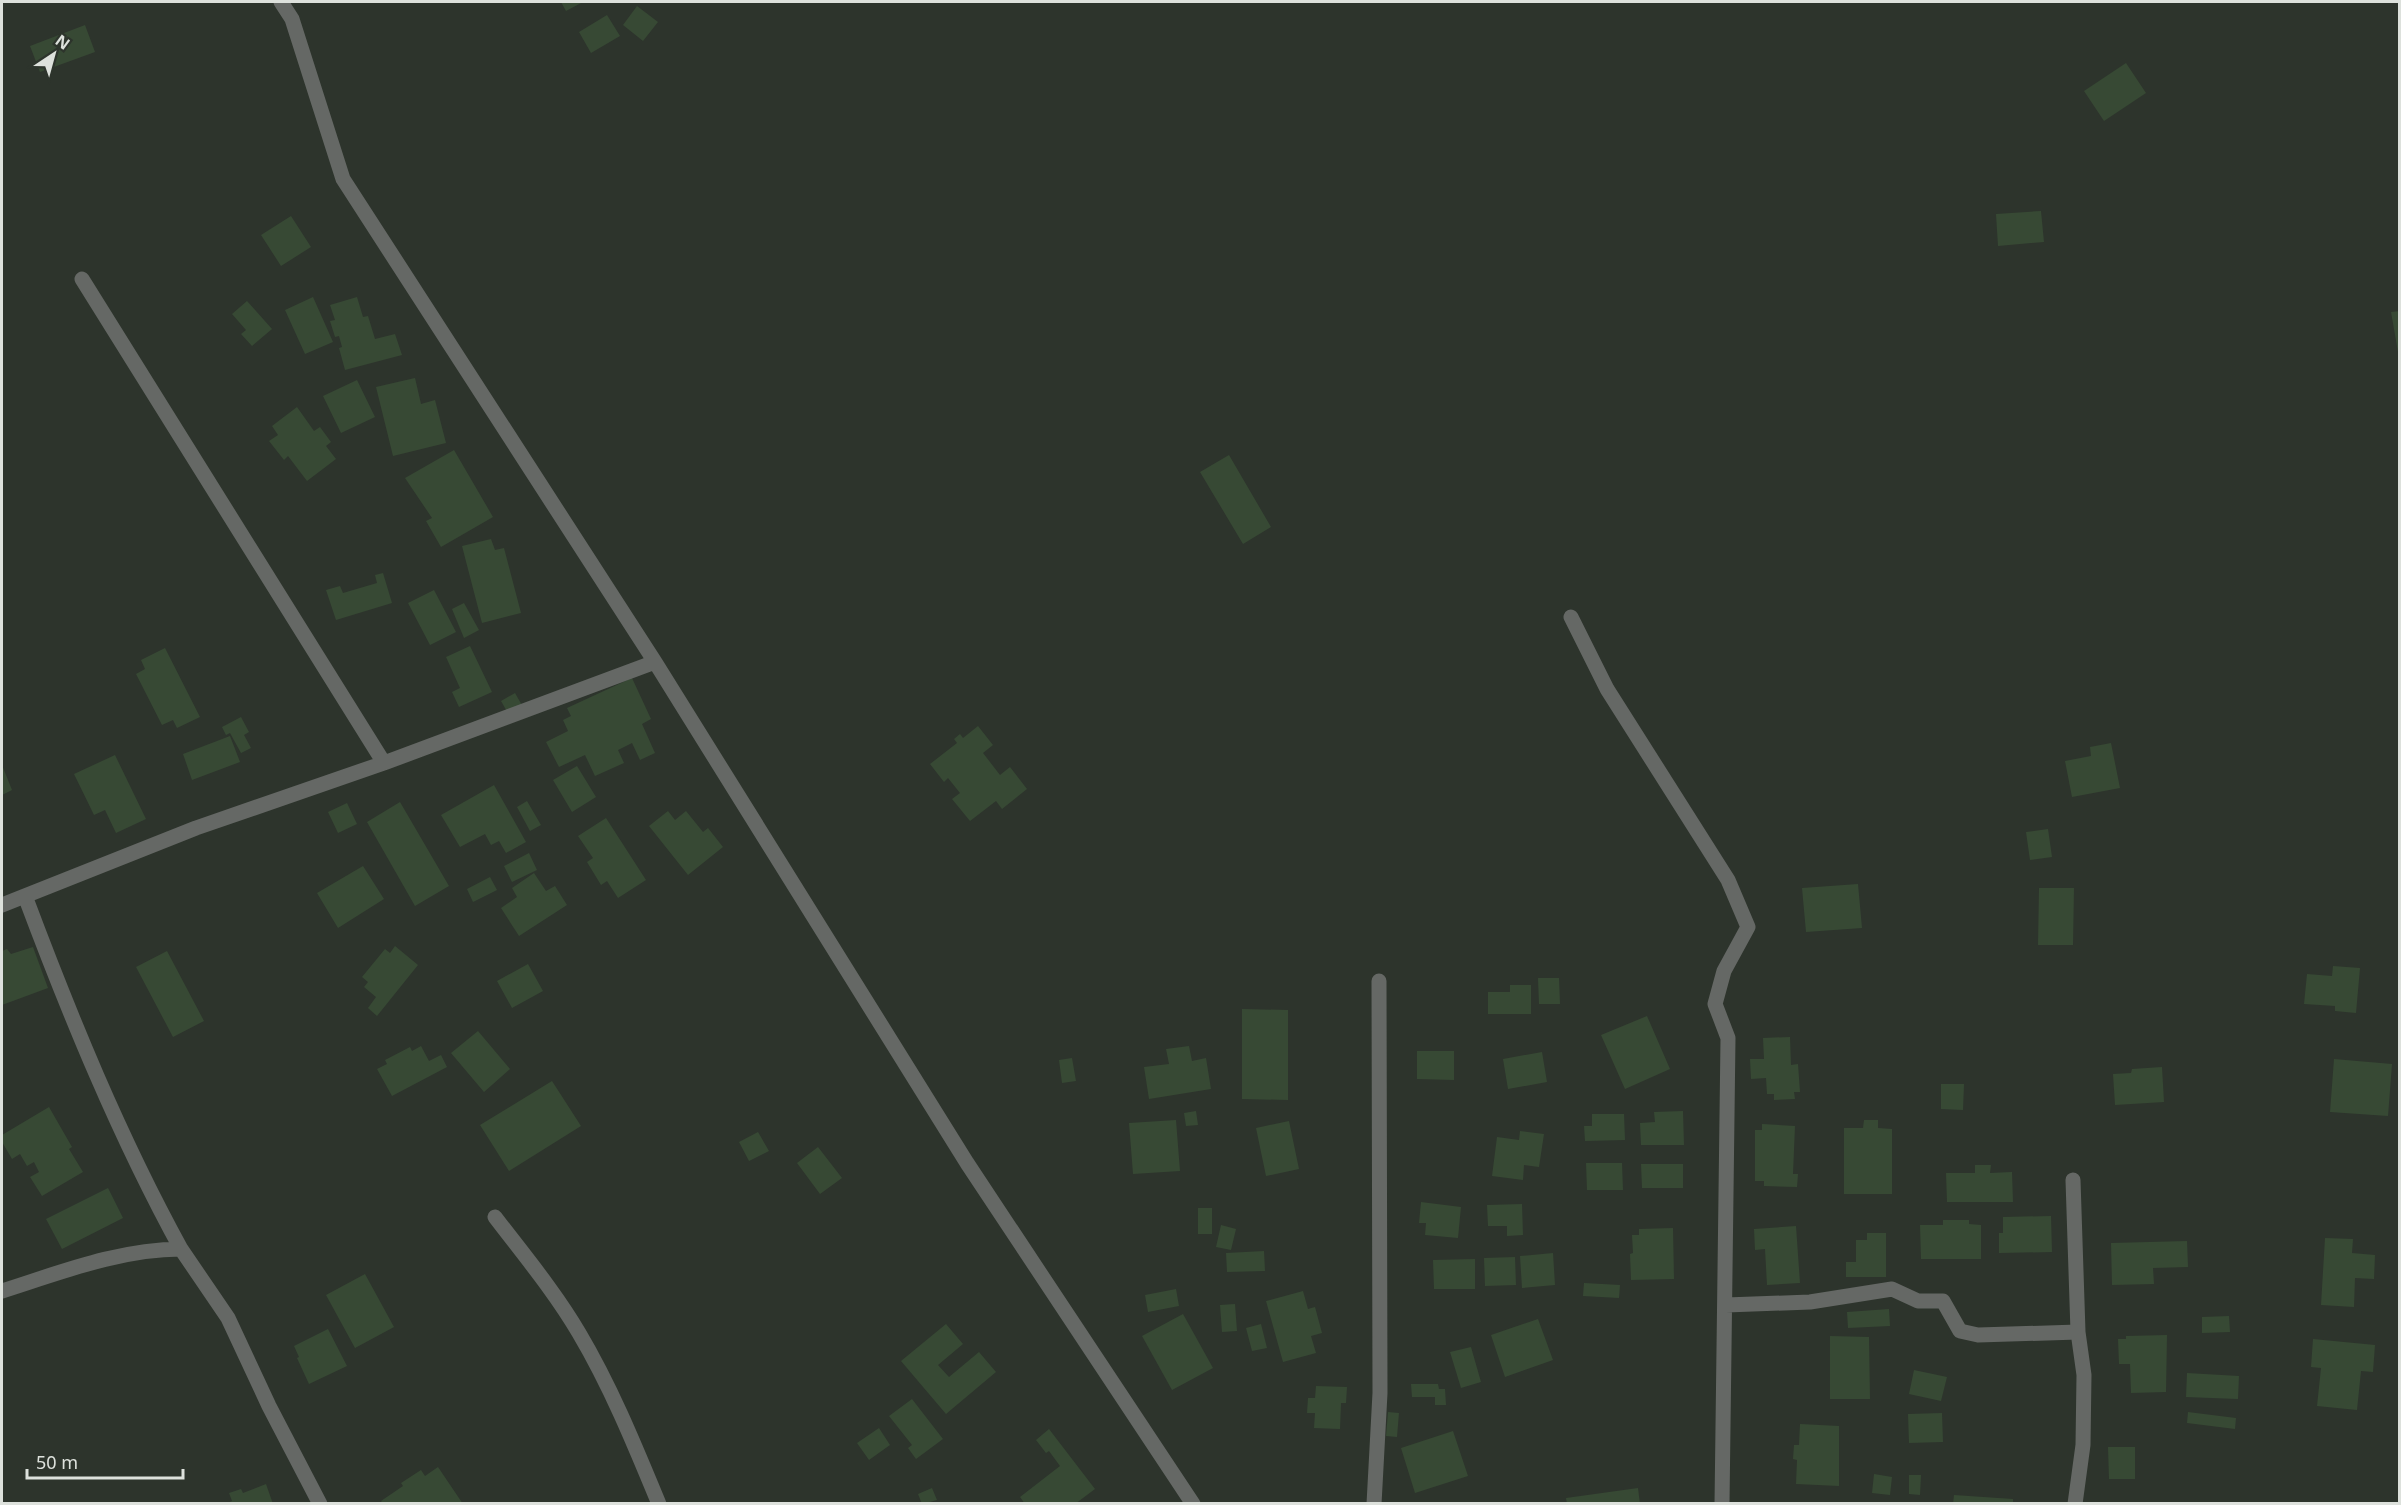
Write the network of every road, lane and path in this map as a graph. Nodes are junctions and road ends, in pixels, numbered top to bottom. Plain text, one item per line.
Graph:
1 (281, 2) edge
2 (82, 279) dead end
3 (1571, 617) dead end
4 (655, 662) junction
5 (384, 763) junction
6 (25, 896) junction
7 (2, 905) edge
8 (1379, 981) dead end
9 (2073, 1180) dead end
10 (495, 1217) dead end
11 (181, 1249) junction
12 (2, 1291) edge
13 (1726, 1305) junction
14 (2078, 1332) junction
15 (320, 1503) edge
16 (659, 1503) edge
17 (1193, 1503) edge
18 (1374, 1503) edge
19 (1722, 1503) edge
20 (2075, 1503) edge

1 - 4 street
2 - 5 street
3 - 13 street
4 - 5 street
4 - 17 street
5 - 6 street
6 - 7 street
6 - 11 street
8 - 18 street
9 - 14 street
10 - 16 street
11 - 12 street
11 - 15 street
13 - 14 street
13 - 19 street
14 - 20 street

